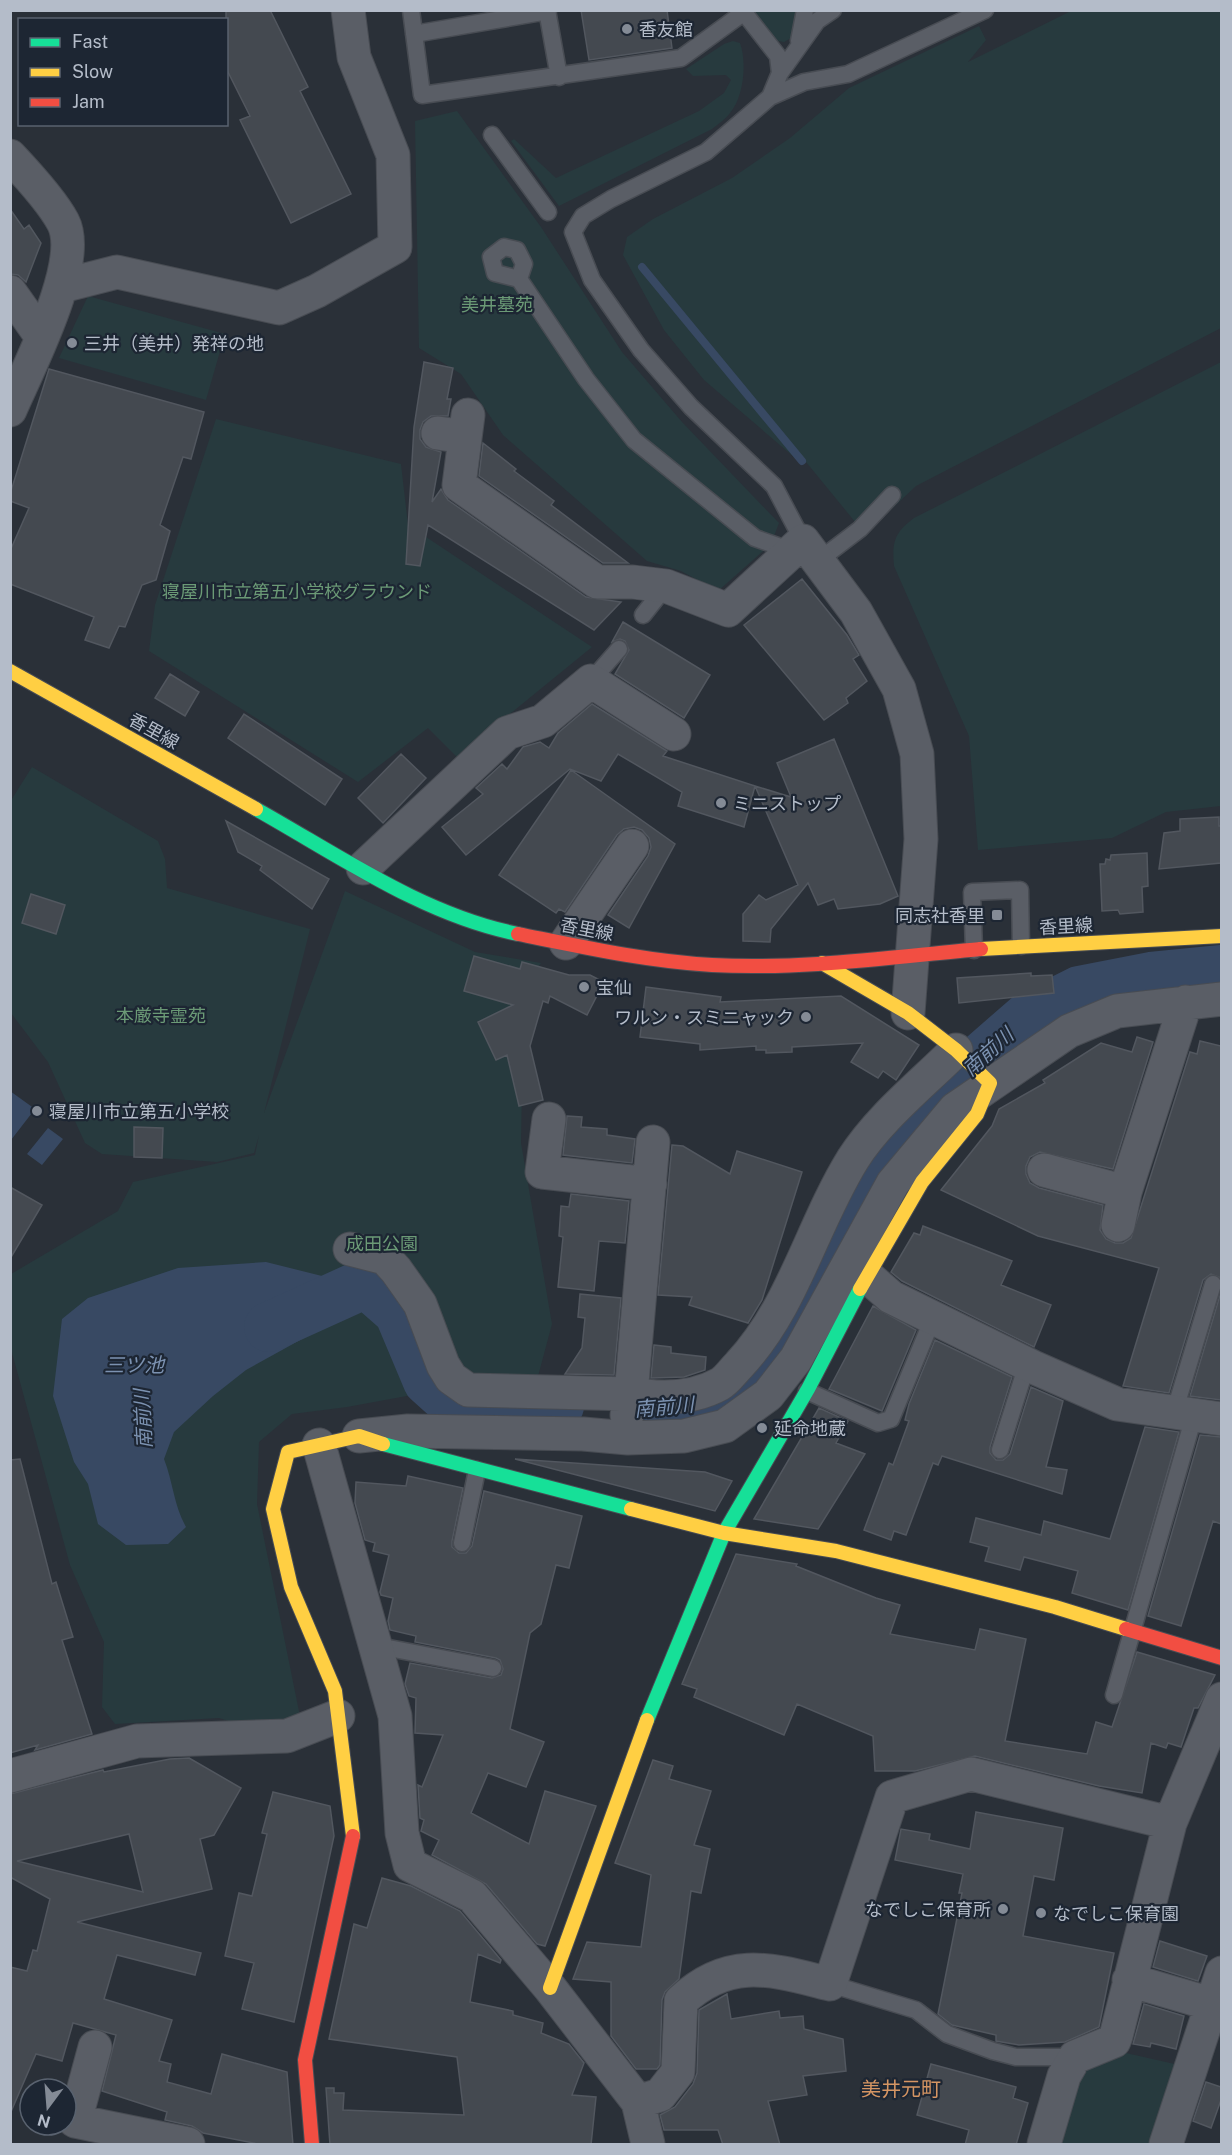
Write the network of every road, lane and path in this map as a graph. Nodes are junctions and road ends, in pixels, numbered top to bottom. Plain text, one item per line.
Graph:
1 (348, 10) edge
2 (411, 10) edge
3 (833, 10) edge
4 (985, 10) edge
5 (548, 11) edge
6 (743, 12) edge
7 (807, 15) edge
8 (414, 34) junction
9 (797, 51) junction
10 (780, 74) junction
11 (559, 77) junction
12 (770, 97) junction
13 (492, 135) dead end
14 (10, 156) edge
15 (548, 212) dead end
16 (519, 279) dead end
17 (62, 286) junction
18 (10, 292) edge
19 (41, 336) junction
20 (10, 410) edge
21 (457, 428) dead end
22 (892, 495) dead end
23 (804, 551) junction
24 (666, 586) junction
25 (643, 615) dead end
26 (619, 649) dead end
27 (10, 671) edge
28 (591, 681) junction
29 (674, 734) dead end
30 (632, 846) dead end
31 (363, 868) junction
32 (1221, 936) edge
33 (566, 944) junction
34 (1022, 946) junction
35 (974, 950) junction
36 (913, 955) junction
37 (822, 963) junction
38 (1221, 999) edge
39 (1186, 1002) junction
40 (908, 1013) junction
41 (956, 1050) junction
42 (990, 1083) junction
43 (549, 1119) dead end
44 (653, 1142) dead end
45 (1044, 1170) dead end
46 (650, 1184) junction
47 (1125, 1192) junction
48 (826, 1212) junction
49 (1118, 1225) dead end
50 (869, 1227) junction
51 (350, 1249) dead end
52 (867, 1276) junction
53 (1213, 1284) dead end
54 (933, 1318) junction
55 (1027, 1364) junction
56 (807, 1392) junction
57 (629, 1414) junction
58 (1196, 1416) edge
59 (360, 1436) junction
60 (319, 1445) junction
61 (1000, 1450) dead end
62 (477, 1470) junction
63 (724, 1533) junction
64 (462, 1543) dead end
65 (1131, 1629) junction
66 (373, 1645) junction
67 (1221, 1658) edge
68 (493, 1668) dead end
69 (1114, 1695) dead end
70 (1221, 1700) edge
71 (338, 1716) junction
72 (10, 1776) edge
73 (1170, 1822) junction
74 (1221, 1973) edge
75 (1129, 1980) junction
76 (830, 1984) junction
77 (550, 1988) junction
78 (1210, 2004) junction
79 (95, 2047) dead end
80 (1075, 2057) junction
81 (638, 2102) junction
82 (1166, 2144) edge
83 (188, 2145) edge
84 (312, 2145) edge
85 (648, 2145) edge
86 (1044, 2145) edge

1 - 17 street
2 - 8 lane
3 - 9 lane
4 - 12 lane
5 - 8 lane
5 - 11 lane
6 - 10 lane
6 - 11 lane
7 - 9 lane
8 - 11 lane
9 - 10 lane
10 - 12 lane
12 - 23 lane
13 - 15 lane
14 - 17 street
16 - 23 lane
17 - 19 street
18 - 19 street
19 - 20 street
21 - 24 street
22 - 23 lane
23 - 24 street
23 - 36 street
24 - 25 lane
26 - 28 lane
27 - 31 street, 香里線
28 - 29 street
28 - 31 street
30 - 33 street
31 - 33 street, 香里線
32 - 34 street, 香里線
33 - 37 street, 香里線
34 - 35 street, 香里線
34 - 35 lane
35 - 36 street, 香里線
36 - 37 street, 香里線
36 - 40 street
37 - 40 street
38 - 39 street
39 - 42 street
39 - 47 street
40 - 41 street
41 - 42 street
41 - 48 street
42 - 50 street
42 - 52 street
43 - 46 street
44 - 46 street
45 - 47 street
46 - 57 street
47 - 49 street
48 - 50 street
48 - 57 street
50 - 57 street
51 - 57 street
52 - 54 street
52 - 56 street
53 - 58 lane
54 - 55 street
54 - 56 lane
55 - 58 street
55 - 61 lane
56 - 63 street
57 - 59 street
58 - 65 lane
59 - 60 street
59 - 62 street
60 - 66 street
60 - 71 street
62 - 63 street
62 - 64 lane
63 - 65 street
63 - 77 street
65 - 67 street
65 - 69 lane
66 - 68 lane
66 - 77 street
70 - 73 street
71 - 72 street
71 - 84 street
73 - 75 street
73 - 76 street
74 - 78 street
75 - 78 street
75 - 80 street
76 - 80 lane
76 - 81 street
77 - 81 street
78 - 82 street
79 - 83 street
80 - 86 street
81 - 85 street

